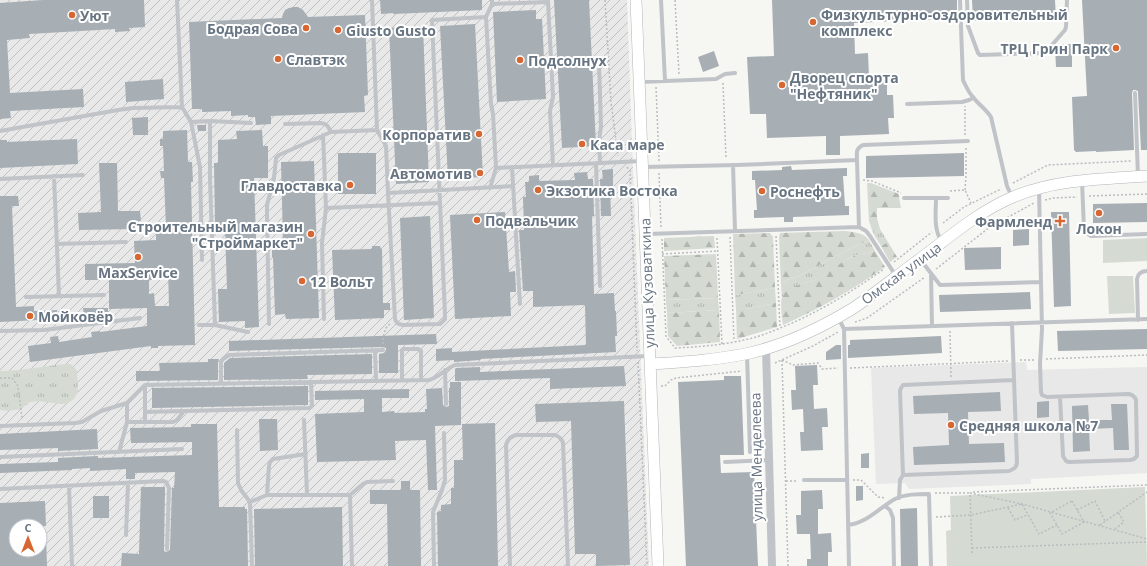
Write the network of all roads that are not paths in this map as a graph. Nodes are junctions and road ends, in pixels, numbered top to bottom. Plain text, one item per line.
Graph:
1 (177, 0) edge
2 (372, 0) edge
3 (636, 0) edge
4 (662, 0) edge
5 (960, 0) edge
6 (967, 0) edge
7 (1067, 0) edge
8 (492, 2) edge
9 (486, 17) junction
10 (599, 63) dead end
11 (735, 73) dead end
12 (665, 81) junction
13 (639, 82) junction
14 (1135, 93) dead end
15 (973, 98) junction
16 (907, 104) dead end
17 (182, 106) junction
18 (210, 121) junction
19 (191, 122) junction
20 (251, 123) dead end
21 (285, 124) dead end
22 (377, 130) junction
23 (0, 131) edge
24 (331, 132) junction
25 (323, 135) junction
26 (968, 141) dead end
27 (857, 160) junction
28 (598, 163) junction
29 (642, 164) junction
30 (553, 165) junction
31 (733, 165) junction
32 (512, 167) junction
33 (496, 168) junction
34 (83, 175) dead end
35 (54, 176) junction
36 (1142, 177) edge
37 (0, 179) edge
38 (1082, 180) junction
39 (513, 186) junction
40 (490, 188) junction
41 (1039, 188) junction
42 (440, 190) junction
43 (388, 193) junction
44 (903, 197) road end
45 (936, 198) junction
46 (948, 198) dead end
47 (1012, 198) junction
48 (440, 202) junction
49 (389, 205) junction
50 (326, 208) junction
51 (859, 227) junction
52 (735, 231) junction
53 (645, 234) junction
54 (1147, 234) edge
55 (126, 242) dead end
56 (942, 243) junction
57 (57, 244) junction
58 (920, 259) junction
59 (202, 260) dead end
60 (1147, 271) edge
61 (931, 273) junction
62 (896, 277) junction
63 (1041, 282) junction
64 (931, 285) junction
65 (940, 285) junction
66 (600, 286) dead end
67 (104, 295) dead end
68 (59, 296) junction
69 (26, 297) dead end
70 (520, 304) dead end
71 (837, 317) junction
72 (140, 318) dead end
73 (324, 319) dead end
74 (1147, 319) edge
75 (1138, 320) junction
76 (1042, 322) junction
77 (1012, 323) junction
78 (269, 324) dead end
79 (199, 325) dead end
80 (215, 325) junction
81 (932, 326) junction
82 (844, 329) junction
83 (0, 331) edge
84 (248, 332) dead end
85 (766, 348) junction
86 (375, 350) junction
87 (383, 350) road end
88 (747, 353) junction
89 (651, 360) junction
90 (445, 370) junction
91 (376, 380) junction
92 (402, 380) junction
93 (421, 380) junction
94 (1014, 380) junction
95 (311, 382) junction
96 (221, 383) junction
97 (145, 385) junction
98 (1060, 397) junction
99 (127, 403) junction
100 (446, 404) dead end
101 (184, 411) junction
102 (145, 412) junction
103 (304, 420) dead end
104 (127, 422) junction
105 (145, 422) junction
106 (0, 426) edge
107 (237, 430) dead end
108 (444, 433) dead end
109 (182, 449) dead end
110 (119, 452) junction
111 (750, 452) dead end
112 (306, 454) junction
113 (0, 457) edge
114 (769, 460) junction
115 (725, 462) dead end
116 (903, 475) junction
117 (804, 480) road end
118 (847, 480) junction
119 (393, 481) dead end
120 (128, 483) junction
121 (69, 486) junction
122 (0, 489) edge
123 (350, 494) junction
124 (267, 495) junction
125 (307, 495) junction
126 (899, 498) junction
127 (250, 502) junction
128 (885, 506) junction
129 (848, 525) junction
130 (126, 535) dead end
131 (167, 549) dead end
132 (72, 566) edge
133 (252, 566) edge
134 (352, 566) edge
135 (434, 566) edge
136 (510, 566) edge
137 (568, 566) edge
138 (658, 566) edge
139 (772, 566) edge
140 (849, 566) edge
141 (894, 566) edge
142 (931, 566) edge

1 - 17 lane
2 - 22 lane
3 - 13 main road, улица Кузоваткина
4 - 12 lane
5 - 15 lane
6 - 7 lane
8 - 9 lane
8 - 30 lane
9 - 33 lane
9 - 42 lane
10 - 28 lane
11 - 12 lane
12 - 13 lane
13 - 29 main road, улица Кузоваткина
14 - 36 lane
15 - 16 lane
15 - 47 lane
17 - 19 lane
17 - 23 lane
18 - 19 lane
18 - 20 lane
18 - 80 lane
19 - 59 lane
21 - 24 lane
22 - 24 lane
22 - 43 lane
24 - 25 lane
25 - 50 lane
25 - 78 lane
26 - 27 lane
27 - 31 lane
27 - 51 lane
28 - 29 lane
28 - 30 lane
28 - 66 lane
29 - 31 lane
29 - 53 main road, улица Кузоваткина
30 - 32 lane
31 - 52 lane
32 - 33 lane
32 - 39 lane
33 - 40 lane
34 - 35 lane
35 - 37 lane
35 - 57 lane
36 - 38 main road, Омская улица
38 - 41 main road, Омская улица
38 - 54 lane
39 - 40 lane
39 - 70 lane
40 - 42 lane
41 - 47 main road, Омская улица
41 - 63 lane
42 - 43 lane
42 - 48 lane
43 - 49 lane
44 - 45 lane
45 - 46 lane
45 - 56 lane
47 - 56 main road, Омская улица
48 - 49 lane
48 - 49 lane
49 - 50 lane
50 - 73 lane
51 - 52 lane
51 - 62 lane
52 - 53 lane
53 - 89 main road, улица Кузоваткина
55 - 57 lane
56 - 58 main road, Омская улица
57 - 68 lane
58 - 61 lane
58 - 62 main road, Омская улица
60 - 75 lane
61 - 64 lane
61 - 65 lane
62 - 71 main road, Омская улица
63 - 65 lane
63 - 76 lane
64 - 65 lane
64 - 81 lane
67 - 68 lane
68 - 69 lane
71 - 82 lane
71 - 85 main road, Омская улица
72 - 83 lane
74 - 75 lane
75 - 76 lane
76 - 77 lane
76 - 98 lane
77 - 81 lane
77 - 94 lane
79 - 80 lane
80 - 84 lane
81 - 82 lane
82 - 118 lane
85 - 88 main road, Омская улица
85 - 114 street, улица Менделеева
86 - 87 lane
86 - 91 lane
86 - 96 lane
88 - 89 main road, Омская улица
88 - 111 lane
89 - 90 lane
89 - 138 main road, улица Кузоваткина
90 - 93 lane
90 - 100 lane
91 - 92 lane
91 - 95 lane
92 - 93 lane
92 - 93 lane
94 - 116 lane
94 - 116 lane
95 - 96 lane
95 - 101 lane
96 - 97 lane
97 - 99 lane
97 - 102 lane
98 - 98 lane
99 - 104 lane
99 - 106 lane
101 - 102 lane
101 - 105 lane
102 - 105 lane
103 - 112 lane
104 - 105 lane
104 - 110 lane
107 - 127 lane
108 - 135 lane
109 - 110 lane
110 - 113 lane
112 - 124 lane
112 - 125 lane
114 - 115 lane
114 - 139 street, улица Менделеева
116 - 126 lane
117 - 118 lane
118 - 129 lane
119 - 123 lane
120 - 121 lane
120 - 130 lane
120 - 131 lane
121 - 122 lane
121 - 132 lane
123 - 125 lane
123 - 134 lane
124 - 125 lane
124 - 127 lane
126 - 128 lane
126 - 142 lane
127 - 133 lane
128 - 129 lane
128 - 141 lane
129 - 140 lane
136 - 137 lane

